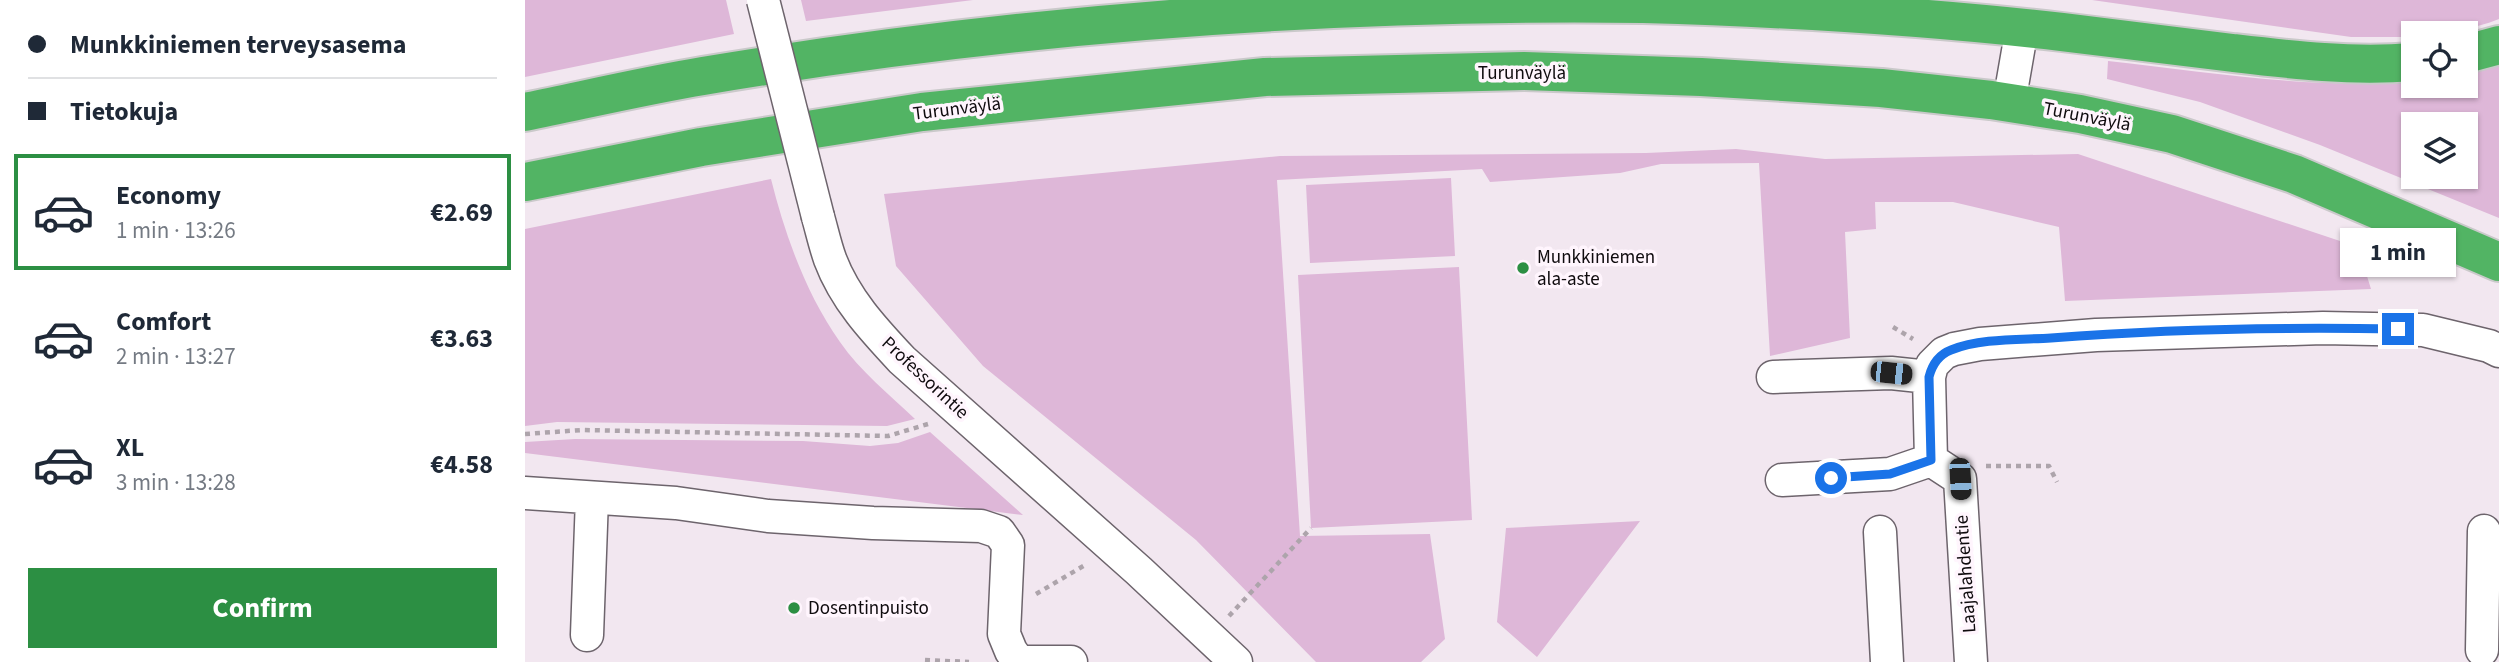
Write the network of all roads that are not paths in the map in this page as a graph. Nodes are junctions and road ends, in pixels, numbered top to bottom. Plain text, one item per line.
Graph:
1 (763, 0) edge
2 (2022, 28) junction
3 (2499, 45) edge
4 (2478, 51) edge
5 (2401, 63) edge
6 (2009, 103) junction
7 (525, 112) edge
8 (525, 183) edge
9 (2499, 262) edge
10 (2499, 351) edge
11 (1773, 377) dead end
12 (1929, 377) junction
13 (1931, 460) junction
14 (1782, 480) dead end
15 (525, 492) edge
16 (592, 498) junction
17 (2484, 522) edge
18 (1880, 532) dead end
19 (587, 635) dead end
20 (2483, 650) dead end
21 (1221, 657) edge
22 (1019, 662) edge
23 (1026, 662) edge
24 (1071, 662) edge
25 (1887, 662) edge
26 (1972, 662) edge

1 - 21 street, Professorintie, bridge
2 - 5 highway
2 - 6 street
2 - 7 highway
3 - 4 highway
6 - 8 highway, Turunväylä
6 - 9 highway, Turunväylä
10 - 12 street
11 - 12 street
12 - 13 street
13 - 14 street
13 - 26 street, Laajalahdentie
15 - 16 street
16 - 19 street
16 - 22 street
17 - 20 street
18 - 25 street
23 - 24 street

